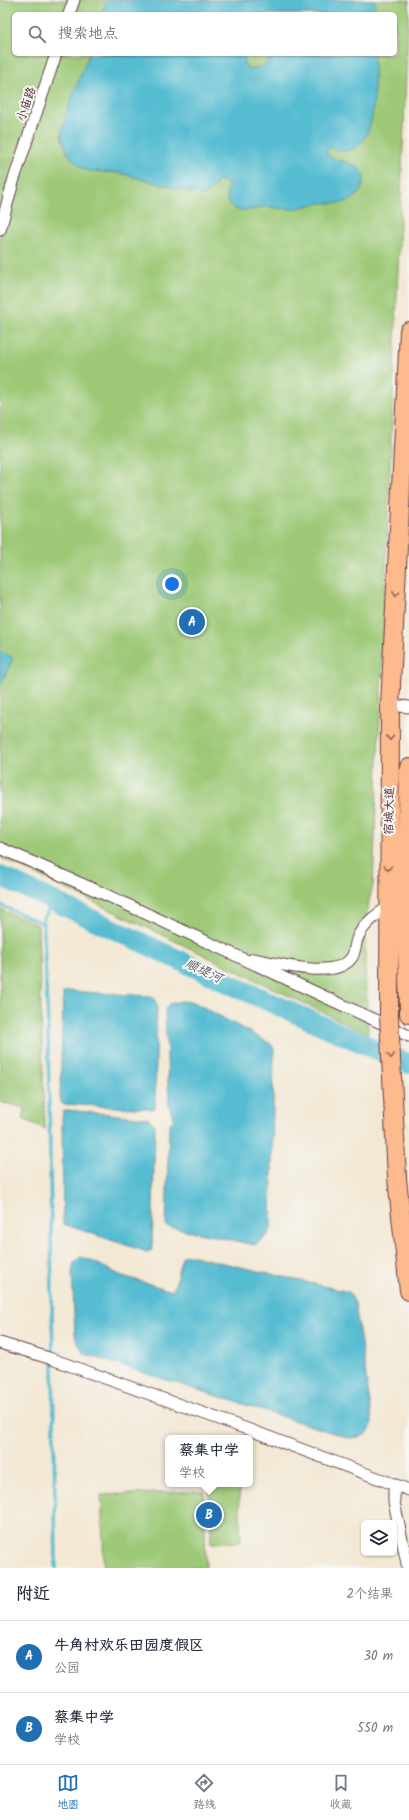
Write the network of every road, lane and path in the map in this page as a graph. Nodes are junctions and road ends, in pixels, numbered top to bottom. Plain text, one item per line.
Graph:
1 (74, 0) edge
2 (70, 12) edge
3 (55, 56) edge
4 (0, 230) edge
5 (409, 331) edge
6 (390, 705) junction
7 (409, 707) edge
8 (409, 767) edge
9 (0, 848) edge
10 (388, 907) junction
11 (408, 908) edge
12 (239, 957) junction
13 (409, 1014) edge
14 (409, 1036) edge
15 (409, 1291) edge
16 (0, 1344) edge
17 (394, 1484) junction
18 (409, 1490) edge
19 (408, 1568) edge

1 - 2 street
3 - 4 street, 小庙路
5 -> 6 main road, 宿城大道
6 - 7 street
6 -> 10 main road, 宿城大道
8 - 11 main road, 宿城大道
9 - 12 street
10 - 12 street
10 -> 15 main road, 宿城大道, bridge
11 - 13 main road, 宿城大道
12 - 14 street
16 - 17 street
17 - 18 street
17 - 19 street

